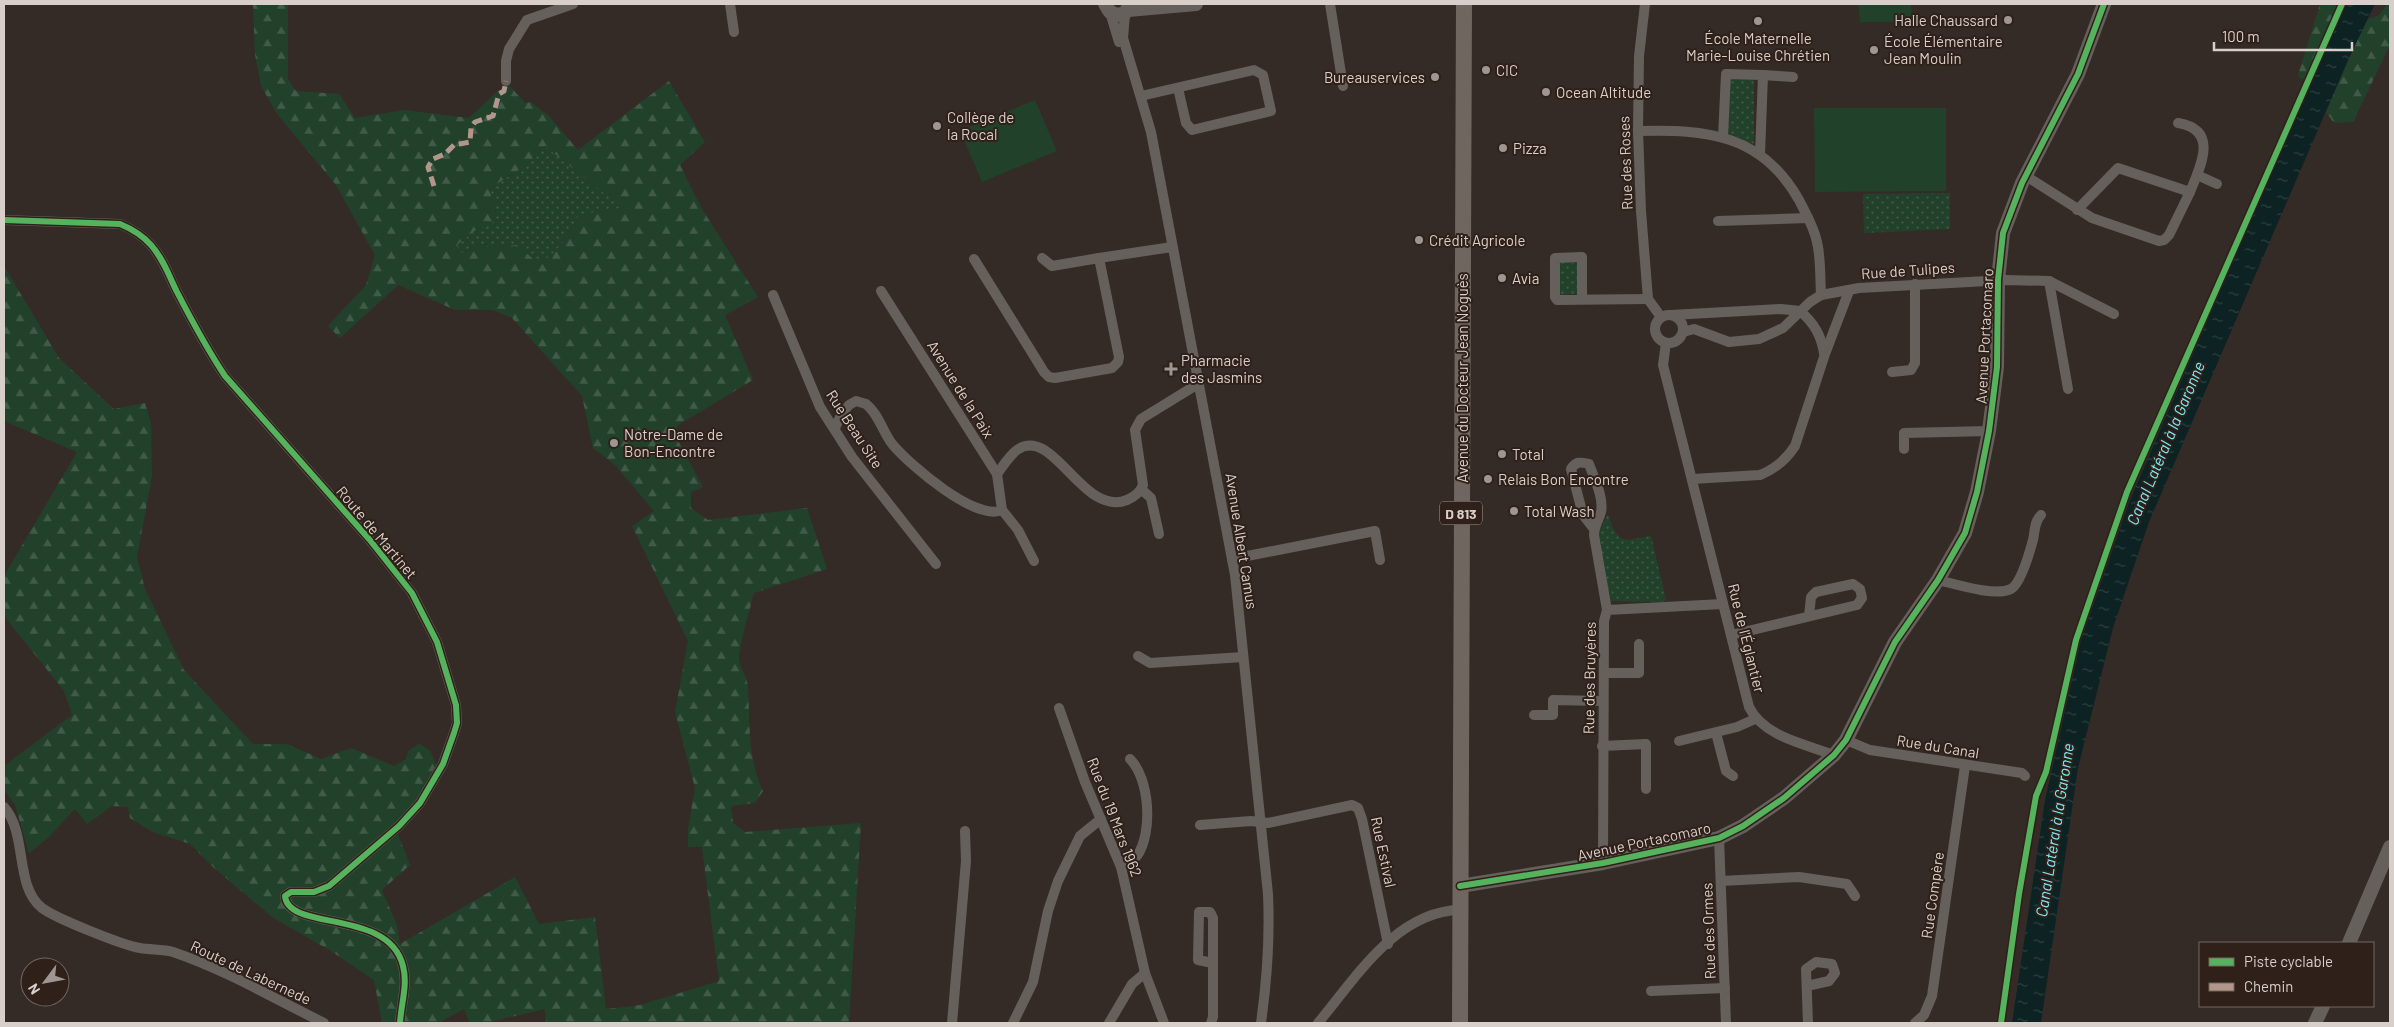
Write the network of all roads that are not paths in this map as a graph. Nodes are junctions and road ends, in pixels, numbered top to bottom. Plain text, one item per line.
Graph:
1 (574, 4) edge
2 (730, 4) edge
3 (1196, 4) edge
4 (1330, 4) edge
5 (1464, 4) edge
6 (1644, 4) edge
7 (2104, 4) edge
8 (1158, 5) edge
9 (1107, 8) edge
10 (1128, 9) edge
11 (734, 32) dead end
12 (1132, 70) junction
13 (1763, 75) junction
14 (1793, 77) dead end
15 (506, 81) dead end
16 (1343, 86) dead end
17 (1178, 88) junction
18 (1141, 96) junction
19 (2178, 123) dead end
20 (1638, 131) junction
21 (1723, 137) junction
22 (1760, 154) junction
23 (2026, 176) junction
24 (2197, 176) junction
25 (2217, 184) dead end
26 (2190, 192) junction
27 (2078, 210) junction
28 (1808, 218) junction
29 (4, 220) edge
30 (1718, 221) dead end
31 (1172, 247) junction
32 (1042, 258) dead end
33 (1098, 258) junction
34 (974, 259) dead end
35 (1998, 280) junction
36 (2049, 281) junction
37 (1915, 284) junction
38 (881, 291) dead end
39 (1849, 291) junction
40 (1821, 295) junction
41 (773, 296) dead end
42 (1648, 299) junction
43 (1582, 300) junction
44 (1800, 311) junction
45 (2114, 314) dead end
46 (1671, 315) junction
47 (1661, 317) junction
48 (1683, 332) junction
49 (1666, 343) junction
50 (1825, 354) junction
51 (1892, 372) dead end
52 (1198, 384) junction
53 (2068, 389) dead end
54 (835, 428) junction
55 (1989, 431) junction
56 (1904, 449) dead end
57 (998, 474) junction
58 (1692, 479) junction
59 (1142, 490) junction
60 (1001, 509) junction
61 (2041, 516) dead end
62 (1594, 529) junction
63 (1159, 534) dead end
64 (1232, 560) junction
65 (1380, 560) dead end
66 (1034, 561) dead end
67 (936, 564) dead end
68 (1938, 580) junction
69 (1723, 604) junction
70 (1607, 610) junction
71 (1809, 616) junction
72 (1731, 635) junction
73 (1639, 644) dead end
74 (1138, 656) dead end
75 (1243, 657) junction
76 (1604, 673) junction
77 (1602, 701) junction
78 (1059, 708) dead end
79 (1534, 715) dead end
80 (1755, 719) junction
81 (1716, 732) junction
82 (1846, 740) junction
83 (1679, 741) dead end
84 (1602, 746) junction
85 (1834, 755) junction
86 (1130, 759) dead end
87 (1965, 766) junction
88 (1733, 776) dead end
89 (2025, 776) dead end
90 (1646, 789) dead end
91 (4, 807) edge
92 (1101, 819) junction
93 (1260, 823) junction
94 (1200, 825) dead end
95 (964, 831) dead end
96 (1718, 838) junction
97 (2390, 847) edge
98 (1603, 863) junction
99 (1121, 867) junction
100 (1721, 881) junction
101 (1460, 886) junction
102 (1855, 896) dead end
103 (1460, 910) junction
104 (2348, 942) edge
105 (1388, 944) junction
106 (1213, 963) junction
107 (1145, 973) junction
108 (1807, 986) dead end
109 (1725, 988) junction
110 (1651, 991) dead end
111 (2322, 1007) edge
112 (324, 1023) edge
113 (400, 1023) edge
114 (952, 1023) edge
115 (1013, 1023) edge
116 (1109, 1023) edge
117 (1164, 1023) edge
118 (1211, 1023) edge
119 (1261, 1023) edge
120 (1318, 1023) edge
121 (1460, 1023) edge
122 (1726, 1023) edge
123 (1808, 1023) edge
124 (1915, 1023) edge
125 (2315, 1023) edge

1 - 15 street
2 - 11 street
3 - 8 street
4 - 16 street
5 - 101 main road, Avenue du Docteur Jean Noguès / D 813
6 - 20 street, Rue des Roses
7 - 23 street, Avenue Portacomaro
8 - 10 street
9 - 10 street
9 - 12 street, Avenue Albert Camus
10 - 12 street, Avenue Albert Camus
12 - 18 street, Avenue Albert Camus
13 - 14 street
13 - 21 street
13 - 22 street
17 - 17 street
17 - 18 street
18 - 31 street, Avenue Albert Camus
19 - 24 street
20 - 21 street
20 - 42 street, Rue des Roses
21 - 22 street
22 - 28 street
23 - 27 street
23 - 35 street, Avenue Portacomaro
24 - 25 street
24 - 26 street
26 - 27 street
26 - 27 street
28 - 30 street
28 - 40 street
29 - 113 street, Route de Martinet
31 - 33 street
31 - 52 street, Avenue Albert Camus
32 - 33 street
33 - 34 street
35 - 36 street, Rue de Tulipes
35 - 37 street, Rue de Tulipes
35 - 55 street, Avenue Portacomaro
36 - 45 street
36 - 53 street
37 - 39 street, Rue de Tulipes
37 - 51 street
38 - 57 street, Avenue de la Paix
39 - 40 street, Rue de Tulipes
39 - 50 street
40 - 44 street
41 - 54 street, Rue Beau Site
42 - 43 street
42 - 47 street
43 - 43 street
44 - 46 street
44 - 48 street
44 - 50 street
46 - 47 street
46 - 48 street
47 - 49 street
48 - 49 street
49 - 58 street
50 - 58 street
52 - 59 street
52 - 64 street, Avenue Albert Camus
54 - 60 street
54 - 67 street, Rue Beau Site
55 - 56 street
55 - 68 street, Avenue Portacomaro
57 - 59 street
57 - 60 street, Avenue de la Paix
58 - 69 street, Rue de l'Églantier
59 - 63 street
60 - 66 street
61 - 68 street
62 - 62 street
62 - 70 street
64 - 65 street
64 - 75 street, Avenue Albert Camus
68 - 82 street, Avenue Portacomaro
69 - 70 street, Rue des Bruyères
69 - 72 street, Rue de l'Églantier
70 - 76 street, Rue des Bruyères
71 - 71 street
71 - 72 street
72 - 80 street, Rue de l'Églantier
73 - 76 street
74 - 75 street
75 - 93 street, Avenue Albert Camus
76 - 77 street, Rue des Bruyères
77 - 79 street
77 - 84 street, Rue des Bruyères
78 - 92 street, Rue du 19 Mars 1962
80 - 81 street
80 - 85 street
81 - 83 street
81 - 88 street
82 - 85 street, Avenue Portacomaro
82 - 87 street, Rue du Canal
84 - 90 street
84 - 98 street, Rue des Bruyères
85 - 96 street, Avenue Portacomaro
86 - 99 street
87 - 89 street, Rue du Canal
87 - 124 street, Rue Compère
91 - 112 street, Route de Labernede
92 - 99 street, Rue du 19 Mars 1962
92 - 115 street
93 - 94 street
93 - 105 street, Rue Estival
93 - 119 street, Avenue Albert Camus
95 - 114 street
96 - 98 street, Avenue Portacomaro
96 - 100 street, Rue des Ormes
97 - 104 street
98 - 101 street, Avenue Portacomaro
99 - 107 street, Rue du 19 Mars 1962
100 - 102 street
100 - 109 street, Rue des Ormes
101 - 103 main road, Avenue du Docteur Jean Noguès / D 813
103 - 105 street
103 - 121 main road, Avenue du Docteur Jean Noguès / D 813
105 - 120 street
106 - 106 street
106 - 118 street
107 - 116 street
107 - 117 street, Rue du 19 Mars 1962
108 - 123 street
109 - 110 street
109 - 122 street, Rue des Ormes
111 - 125 street

